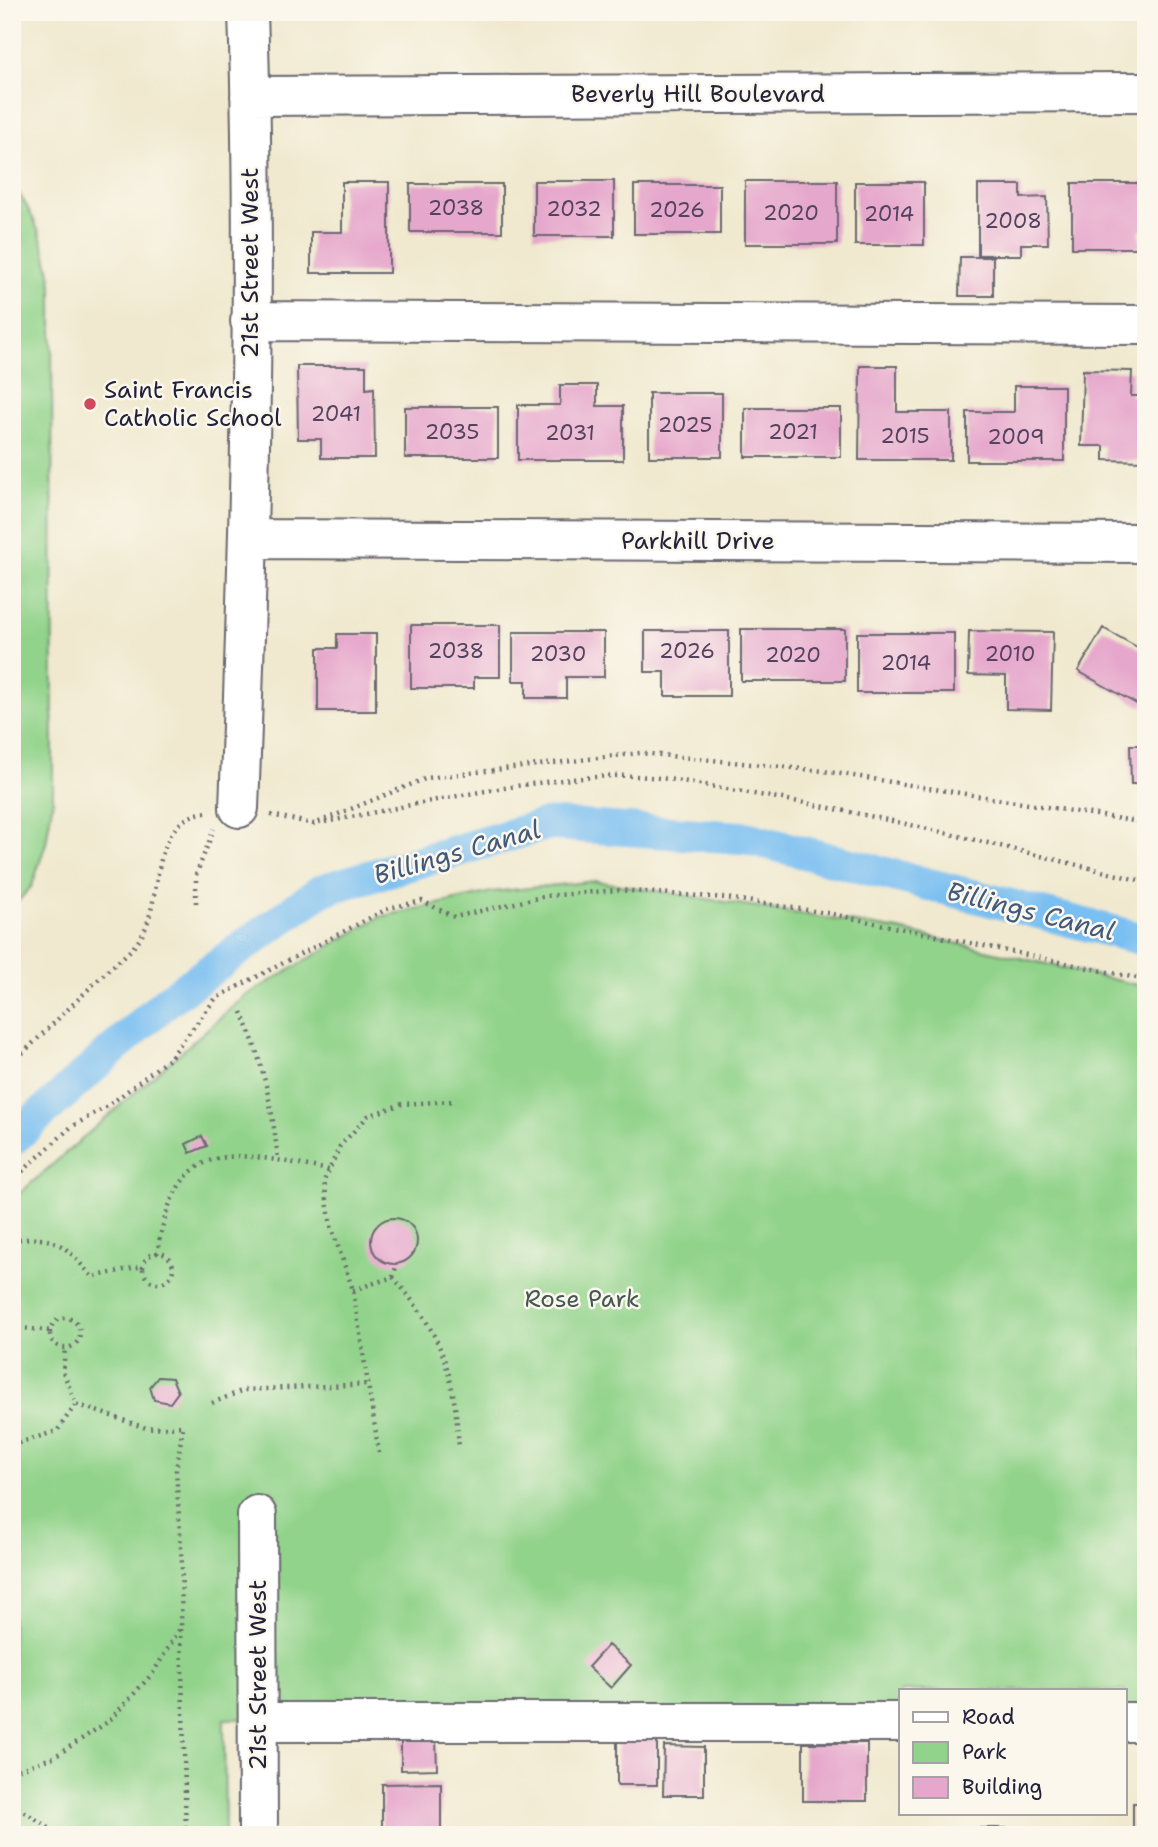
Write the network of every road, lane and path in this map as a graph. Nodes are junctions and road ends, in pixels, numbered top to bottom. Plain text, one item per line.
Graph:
1 (247, 12) edge
2 (1146, 92) edge
3 (250, 96) junction
4 (250, 321) junction
5 (1146, 325) edge
6 (250, 539) junction
7 (1146, 543) edge
8 (239, 808) junction
9 (1146, 823) edge
10 (314, 824) junction
11 (1146, 882) edge
12 (196, 903) dead end
13 (1146, 980) edge
14 (242, 1012) dead end
15 (12, 1063) edge
16 (454, 1101) dead end
17 (278, 1160) junction
18 (329, 1170) junction
19 (12, 1181) edge
20 (12, 1240) edge
21 (157, 1254) junction
22 (397, 1264) dead end
23 (144, 1266) junction
24 (393, 1277) junction
25 (353, 1290) junction
26 (12, 1327) edge
27 (51, 1331) junction
28 (65, 1348) junction
29 (370, 1384) junction
30 (212, 1403) dead end
31 (76, 1404) junction
32 (12, 1446) edge
33 (459, 1449) dead end
34 (379, 1453) dead end
35 (257, 1515) dead end
36 (181, 1628) junction
37 (258, 1722) junction
38 (899, 1722) edge
39 (1126, 1722) edge
40 (1146, 1722) edge
41 (12, 1772) edge
42 (12, 1804) edge
43 (60, 1835) edge
44 (186, 1835) edge
45 (258, 1835) edge

1 - 3 street, 21st Street West
2 - 3 street, Beverly Hill Boulevard
3 - 4 street, 21st Street West
4 - 5 street
4 - 6 street, 21st Street West
6 - 7 street, Parkhill Drive
6 - 8 street, 21st Street West
8 - 10 path
8 - 12 path
8 - 15 path
9 - 10 path
10 - 11 path
13 - 19 path
14 - 17 path
16 - 18 path
17 - 18 path
17 - 21 path
18 - 25 path
20 - 23 path
21 - 23 path
21 - 23 path
22 - 24 path
24 - 25 path
24 - 33 path
25 - 29 path
26 - 27 path
27 - 28 path
27 - 28 path
28 - 31 path
29 - 30 path
29 - 34 path
31 - 32 path
31 - 36 path
35 - 37 street, 21st Street West
36 - 41 path
36 - 44 path
37 - 38 street
37 - 45 street, 21st Street West
39 - 40 street
42 - 43 path

